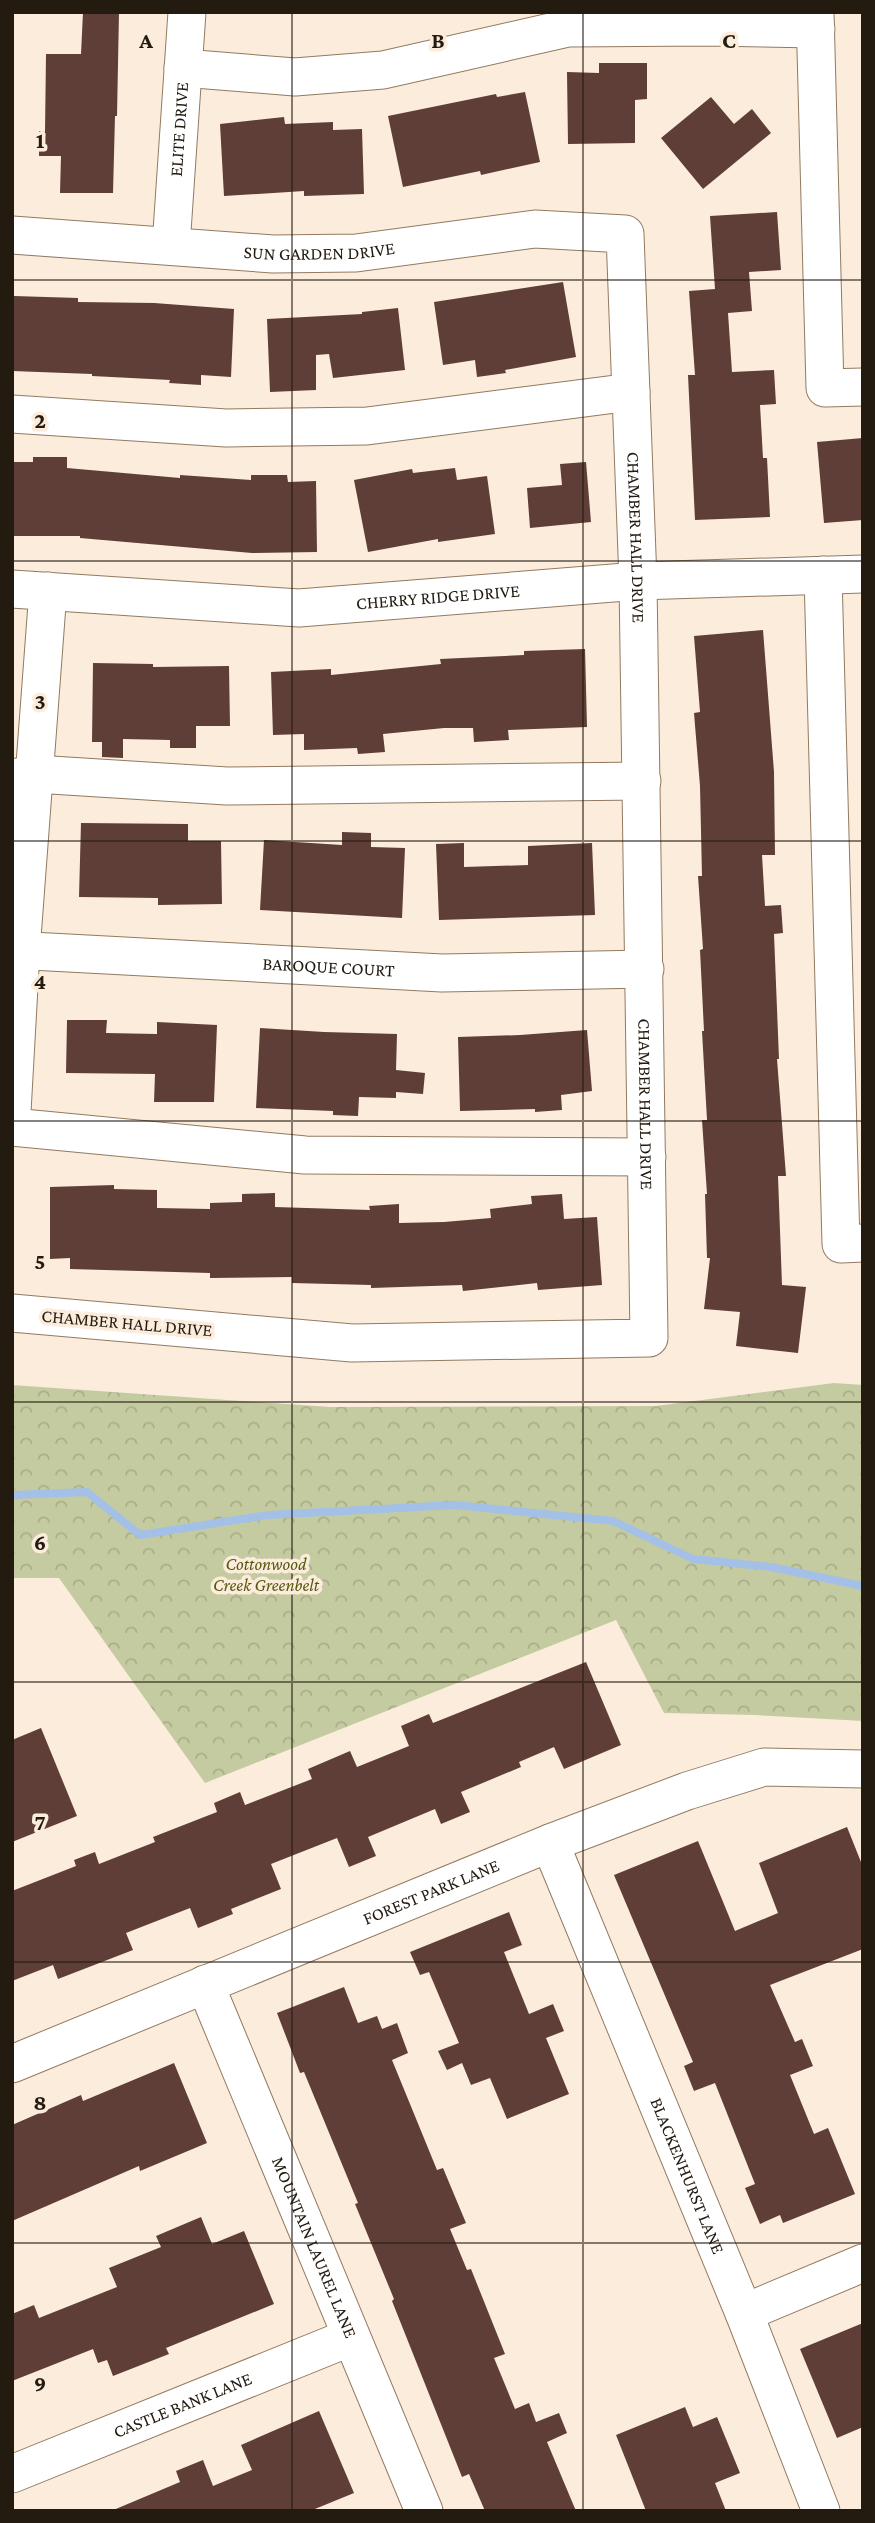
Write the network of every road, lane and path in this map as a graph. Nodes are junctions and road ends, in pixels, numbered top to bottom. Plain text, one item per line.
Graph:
1 (187, 12) edge
2 (815, 21) edge
3 (183, 68) junction
4 (625, 234) joint
5 (12, 235) edge
6 (172, 246) junction
7 (863, 387) edge
8 (631, 392) junction
9 (12, 414) edge
10 (863, 573) edge
11 (823, 575) junction
12 (638, 581) junction
13 (12, 589) edge
14 (48, 591) junction
15 (23, 776) edge
16 (642, 781) junction
17 (17, 951) edge
18 (645, 969) junction
19 (12, 1112) edge
20 (12, 1127) edge
21 (647, 1157) junction
22 (863, 1243) edge
23 (12, 1313) edge
24 (863, 1769) edge
25 (550, 1843) junction
26 (205, 1984) junction
27 (12, 2064) edge
28 (863, 2263) edge
29 (744, 2313) junction
30 (352, 2337) junction
31 (12, 2474) edge
32 (424, 2511) edge
33 (821, 2511) edge

1 - 3 street, ELITE DRIVE
2 - 3 street
2 - 7 street
3 - 6 street, ELITE DRIVE
4 - 6 street, SUN GARDEN DRIVE
4 - 8 street, CHAMBER HALL DRIVE
5 - 6 street, SUN GARDEN DRIVE
8 - 9 street
8 - 12 street, CHAMBER HALL DRIVE
10 - 11 street, CHERRY RIDGE DRIVE
11 - 12 street, CHERRY RIDGE DRIVE
11 - 22 street
12 - 14 street, CHERRY RIDGE DRIVE
12 - 16 street, CHAMBER HALL DRIVE
13 - 14 street, CHERRY RIDGE DRIVE
14 - 15 street
15 - 16 street
15 - 17 street
16 - 18 street, CHAMBER HALL DRIVE
17 - 18 street, BAROQUE COURT
17 - 19 street
18 - 21 street, CHAMBER HALL DRIVE
20 - 21 street
21 - 23 street, CHAMBER HALL DRIVE
24 - 25 street, FOREST PARK LANE
25 - 26 street, FOREST PARK LANE
25 - 29 street, BLACKENHURST LANE
26 - 27 street, FOREST PARK LANE
26 - 30 street, MOUNTAIN LAUREL LANE
28 - 29 street
29 - 33 street, BLACKENHURST LANE
30 - 31 street, CASTLE BANK LANE
30 - 32 street, MOUNTAIN LAUREL LANE

